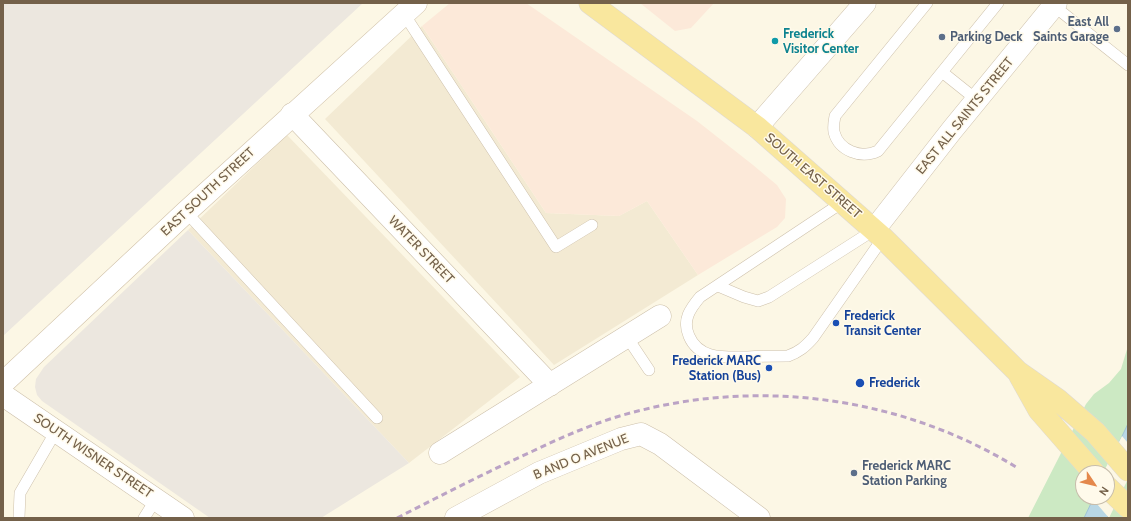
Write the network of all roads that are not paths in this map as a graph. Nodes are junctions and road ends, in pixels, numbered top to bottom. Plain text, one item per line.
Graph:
1 (590, 3) edge
2 (864, 3) edge
3 (927, 3) edge
4 (998, 3) edge
5 (1055, 4) edge
6 (410, 9) edge
7 (1128, 65) edge
8 (942, 72) junction
9 (977, 100) junction
10 (292, 114) junction
11 (757, 127) junction
12 (843, 202) junction
13 (186, 212) junction
14 (592, 225) dead end
15 (878, 234) junction
16 (718, 286) junction
17 (660, 316) dead end
18 (627, 337) junction
19 (649, 370) dead end
20 (1018, 372) junction
21 (3, 383) edge
22 (550, 385) junction
23 (3, 395) edge
24 (377, 418) dead end
25 (56, 431) junction
26 (440, 453) dead end
27 (1087, 465) edge
28 (1128, 470) edge
29 (156, 500) junction
30 (737, 512) edge
31 (19, 518) edge
32 (144, 518) edge
33 (183, 518) edge
34 (456, 518) edge
35 (759, 518) edge

1 - 11 main road, SOUTH EAST STREET
2 - 11 street
3 - 8 lane
4 - 8 lane
5 - 7 lane
5 - 9 street, EAST ALL SAINTS STREET
6 - 10 street, EAST SOUTH STREET
6 - 14 lane
8 - 9 lane
9 - 15 street, EAST ALL SAINTS STREET
10 - 13 street, EAST SOUTH STREET
10 - 22 street, WATER STREET
11 - 12 main road, SOUTH EAST STREET
12 - 15 main road, SOUTH EAST STREET
12 - 16 lane
13 - 21 street, EAST SOUTH STREET
13 - 24 lane
15 - 16 lane
15 - 16 lane
15 - 20 main road, SOUTH EAST STREET
17 - 18 street
18 - 19 lane
18 - 22 street
20 - 27 main road, SOUTH EAST STREET
20 - 28 main road, SOUTH EAST STREET
22 - 26 street
23 - 25 street, SOUTH WISNER STREET
25 - 29 street, SOUTH WISNER STREET
25 - 31 lane
29 - 32 lane
29 - 33 street, SOUTH WISNER STREET
30 - 34 street, B AND O AVENUE
30 - 35 street

